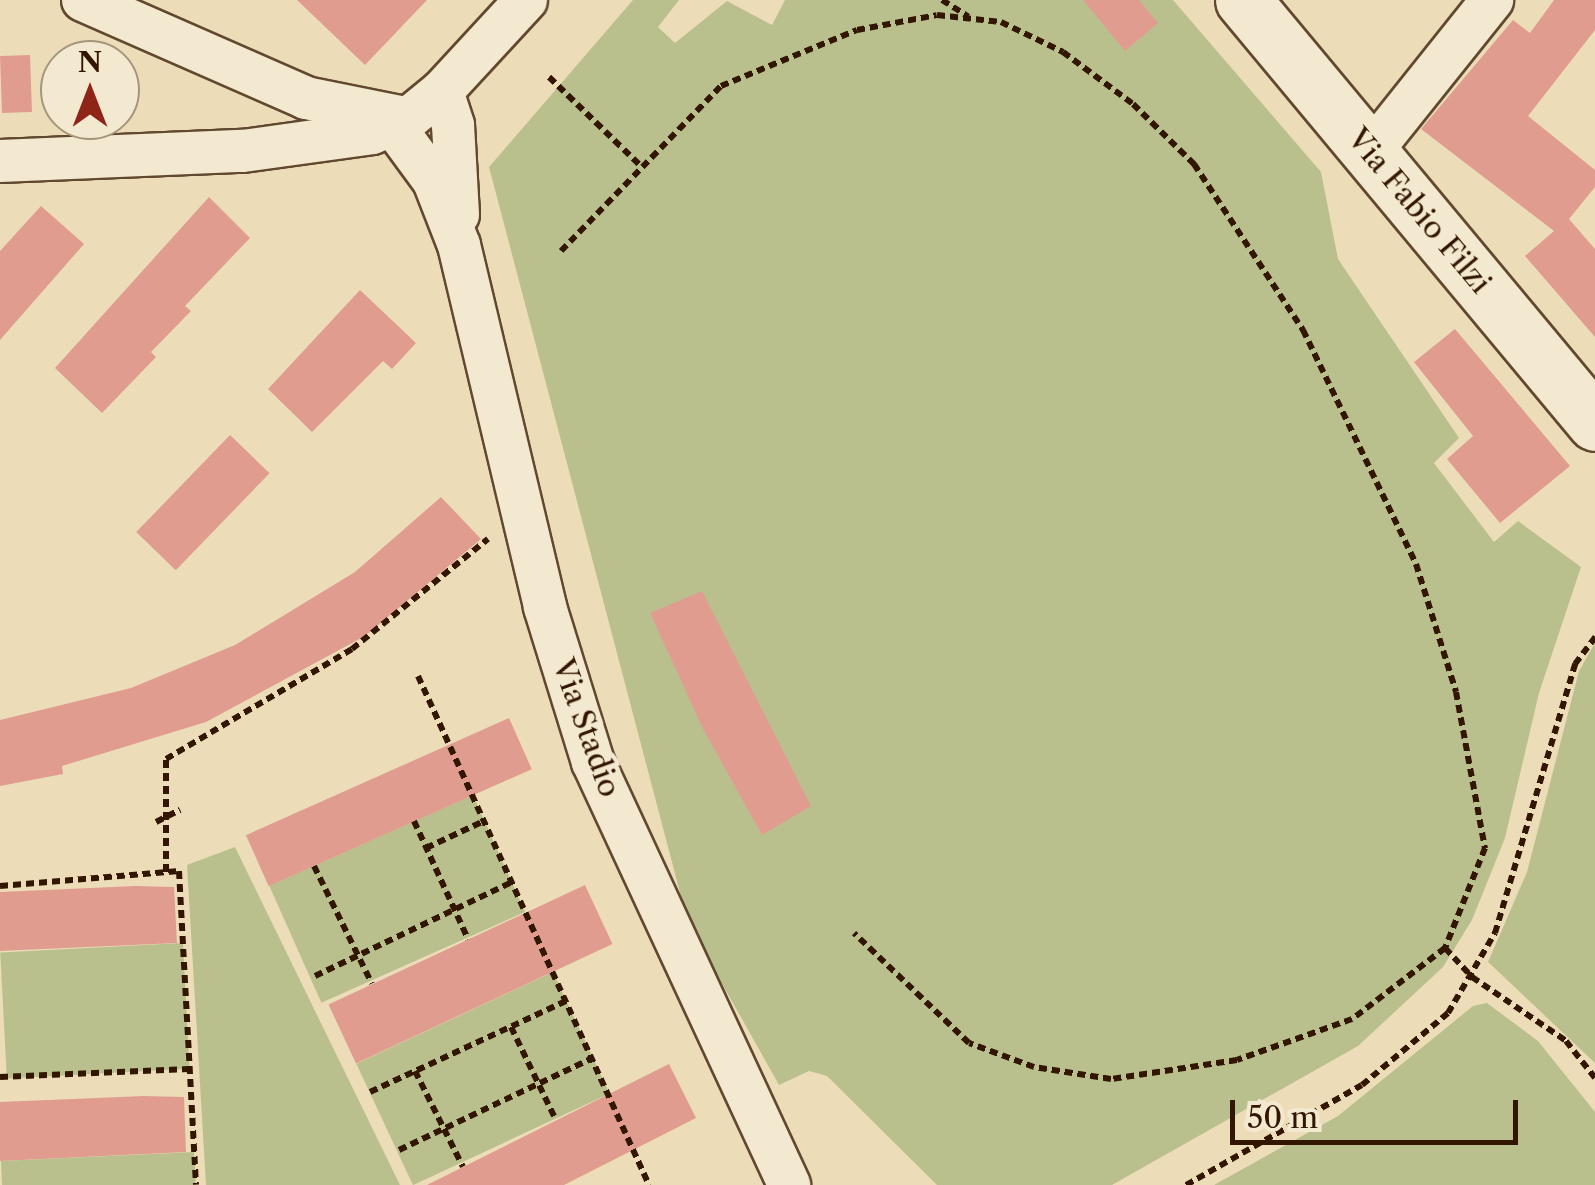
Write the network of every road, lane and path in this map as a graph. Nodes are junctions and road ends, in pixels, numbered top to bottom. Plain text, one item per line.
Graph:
1 (83, 0) edge
2 (526, 0) edge
3 (942, 0) edge
4 (1243, 0) edge
5 (1492, 0) edge
6 (973, 19) junction
7 (249, 75) junction
8 (549, 77) dead end
9 (442, 92) junction
10 (401, 121) junction
11 (243, 151) junction
12 (1370, 153) junction
13 (0, 161) edge
14 (642, 167) junction
15 (459, 245) junction
16 (561, 251) dead end
17 (1595, 423) edge
18 (521, 509) junction
19 (1595, 636) edge
20 (418, 676) dead end
21 (180, 810) dead end
22 (166, 818) junction
23 (484, 820) junction
24 (414, 821) dead end
25 (156, 822) dead end
26 (426, 848) junction
27 (314, 866) dead end
28 (166, 872) junction
29 (512, 882) junction
30 (0, 886) edge
31 (454, 909) junction
32 (854, 933) dead end
33 (468, 939) dead end
34 (1445, 948) junction
35 (358, 955) junction
36 (314, 976) dead end
37 (1472, 978) junction
38 (372, 984) dead end
39 (566, 1001) junction
40 (510, 1026) junction
41 (593, 1058) junction
42 (189, 1069) junction
43 (415, 1070) junction
44 (0, 1078) edge
45 (1595, 1078) edge
46 (539, 1084) junction
47 (370, 1092) dead end
48 (556, 1120) dead end
49 (445, 1129) junction
50 (399, 1150) dead end
51 (463, 1167) dead end
52 (196, 1185) edge
53 (650, 1185) edge
54 (789, 1185) edge
55 (1186, 1185) edge

1 - 7 street
2 - 9 street
3 - 6 path
4 - 12 street, Via Fabio Filzi
5 - 12 street
6 - 14 path
6 - 34 path
7 - 10 street
7 - 11 street
8 - 14 path
9 - 10 street
9 - 15 street, Via Stadio
10 - 11 street
10 - 15 street, Via Stadio
11 - 13 street
12 - 17 street, Via Fabio Filzi
14 - 16 path
15 - 18 street, Via Stadio
18 - 22 path
18 - 54 street, Via Stadio
19 - 37 path
20 - 23 path
21 - 22 path
22 - 25 path
22 - 28 path
23 - 26 path
23 - 29 path
24 - 26 path
26 - 31 path
27 - 35 path
28 - 30 path
28 - 42 path
29 - 31 path
29 - 39 path
31 - 33 path
31 - 35 path
32 - 34 path
34 - 37 path
35 - 36 path
35 - 38 path
37 - 45 path
37 - 55 path
39 - 40 path
39 - 41 path
40 - 43 path
40 - 46 path
41 - 46 path
41 - 53 path
42 - 44 path
42 - 52 path
43 - 47 path
43 - 49 path
46 - 48 path
46 - 49 path
49 - 50 path
49 - 51 path

